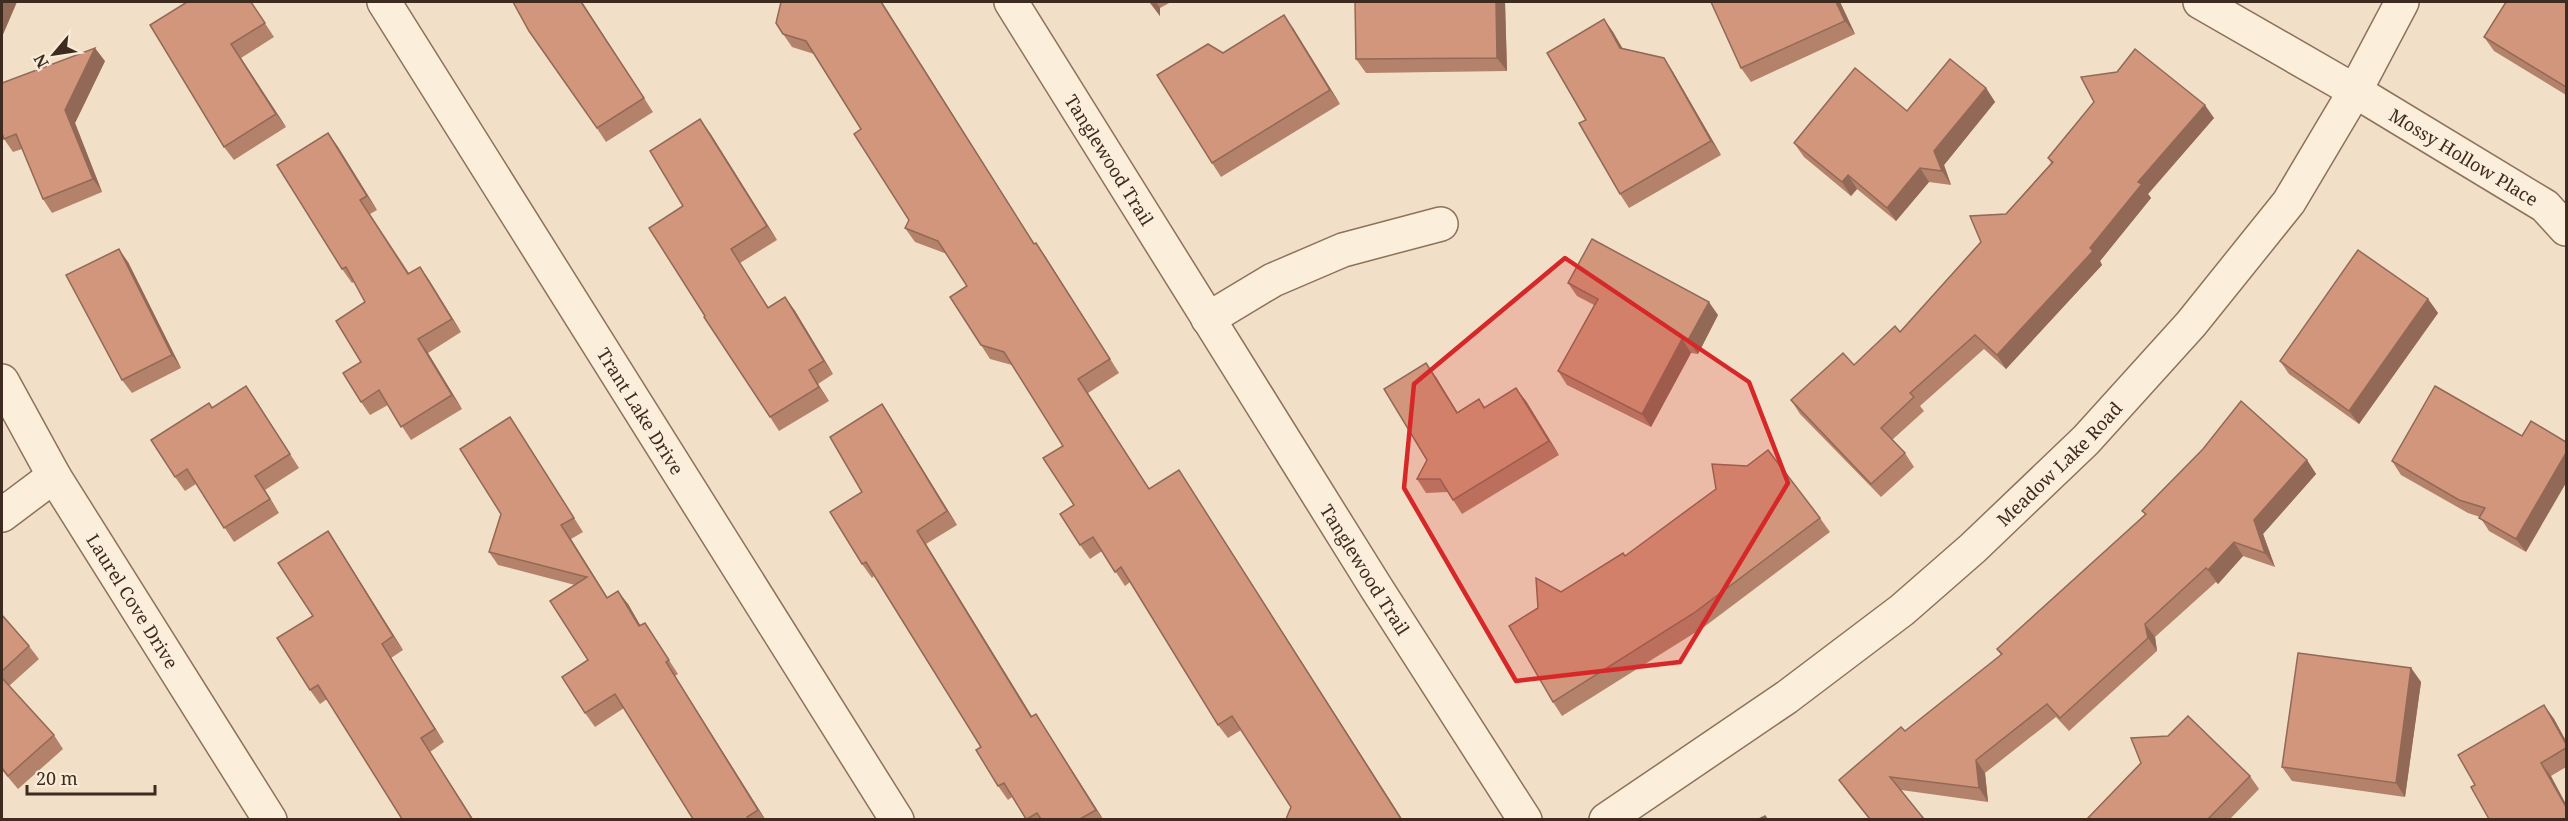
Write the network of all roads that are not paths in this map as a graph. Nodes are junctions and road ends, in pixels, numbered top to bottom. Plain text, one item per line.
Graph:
1 (384, 2) edge
2 (1011, 2) edge
3 (2200, 2) edge
4 (2402, 2) edge
5 (2355, 91) junction
6 (1441, 224) dead end
7 (2566, 229) edge
8 (1208, 319) junction
9 (2, 381) edge
10 (54, 477) junction
11 (2, 514) edge
12 (270, 819) edge
13 (897, 819) edge
14 (1524, 819) edge
15 (1606, 819) edge

1 - 13 street, Trant Lake Drive
2 - 8 street, Tanglewood Trail
3 - 5 street, Mossy Hollow Place
4 - 5 street, Meadow Lake Road
5 - 7 street, Mossy Hollow Place
5 - 15 street, Meadow Lake Road
6 - 8 street
8 - 14 street, Tanglewood Trail
9 - 10 street, Laurel Cove Drive
10 - 11 street
10 - 12 street, Laurel Cove Drive

